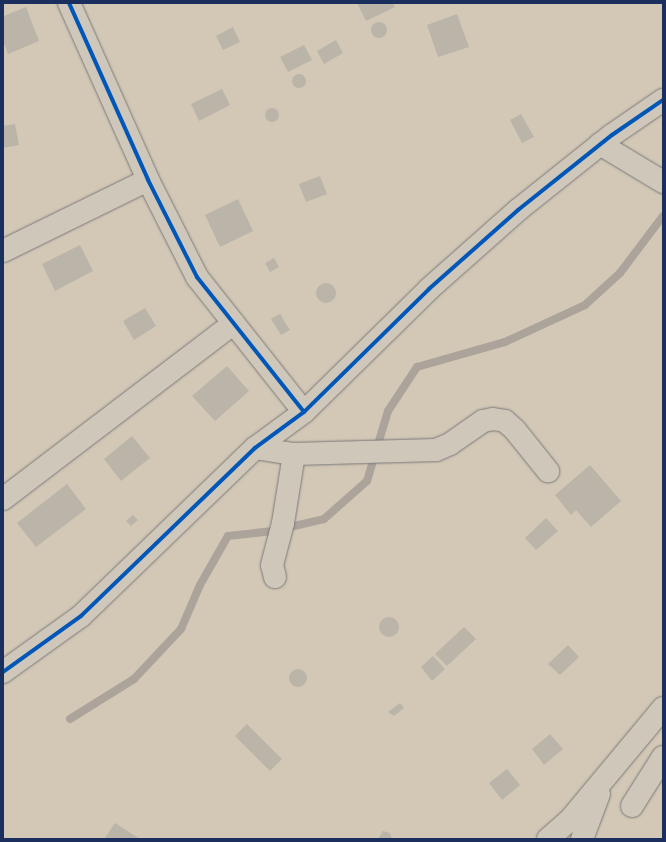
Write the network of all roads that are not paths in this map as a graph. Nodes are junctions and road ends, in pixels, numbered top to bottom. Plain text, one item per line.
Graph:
1 (70, 3) edge
2 (663, 100) edge
3 (600, 144) junction
4 (148, 180) junction
5 (663, 182) edge
6 (3, 251) edge
7 (234, 323) junction
8 (304, 412) junction
9 (255, 448) junction
10 (294, 454) junction
11 (548, 471) dead end
12 (3, 499) edge
13 (276, 577) dead end
14 (3, 672) edge
15 (663, 708) edge
16 (663, 757) edge
17 (603, 782) junction
18 (632, 806) dead end
19 (548, 839) edge
20 (582, 839) edge

1 - 4 street
2 - 3 street
3 - 5 street
3 - 8 street
4 - 6 street
4 - 7 street
7 - 8 street
7 - 12 street
8 - 9 street
9 - 10 street
9 - 14 street
10 - 11 street
10 - 13 street
15 - 17 street
16 - 18 street
17 - 19 street
17 - 20 street

